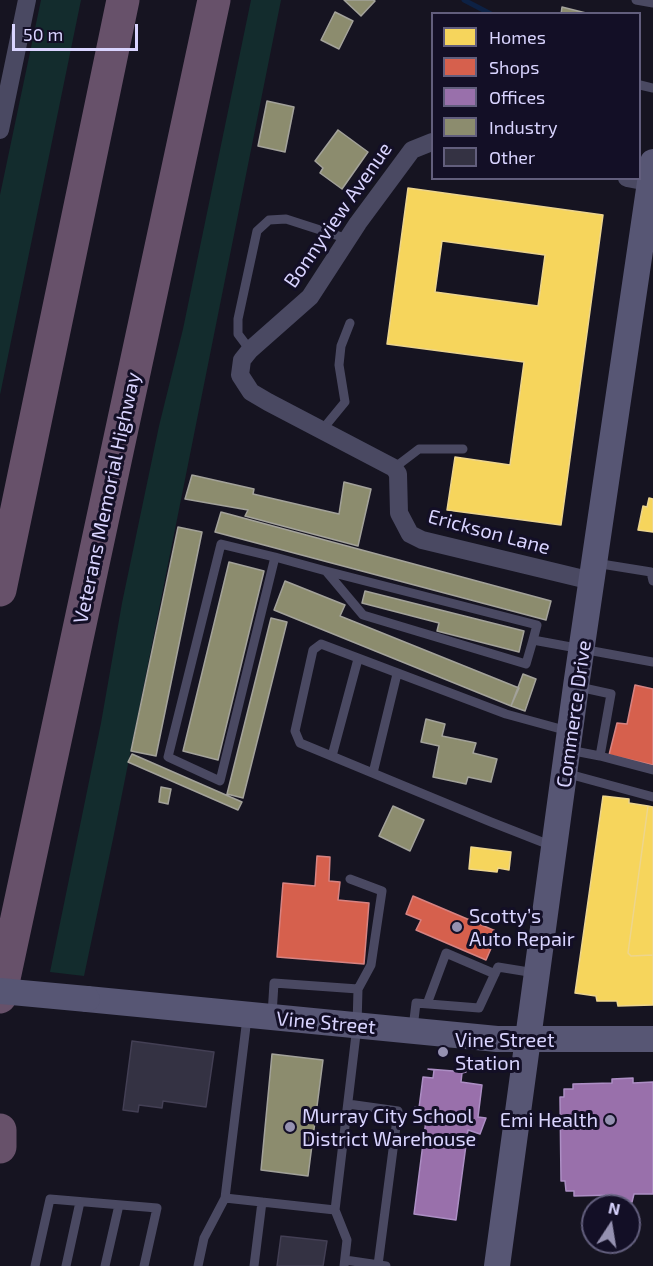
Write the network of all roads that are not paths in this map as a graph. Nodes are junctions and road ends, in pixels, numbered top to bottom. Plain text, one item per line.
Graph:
1 (27, 0) edge
2 (123, 0) edge
3 (214, 0) edge
4 (636, 0) edge
5 (653, 3) edge
6 (0, 130) edge
7 (431, 142) edge
8 (646, 176) edge
9 (348, 239) junction
10 (350, 323) dead end
11 (250, 350) junction
12 (322, 430) junction
13 (463, 449) dead end
14 (394, 468) junction
15 (274, 557) junction
16 (326, 571) junction
17 (593, 572) junction
18 (653, 581) edge
19 (0, 590) edge
20 (533, 640) junction
21 (582, 649) junction
22 (357, 658) junction
23 (653, 662) edge
24 (397, 674) junction
25 (576, 686) junction
26 (568, 751) junction
27 (332, 756) junction
28 (600, 756) junction
29 (653, 770) edge
30 (373, 773) junction
31 (653, 797) edge
32 (557, 843) junction
33 (350, 879) dead end
34 (495, 974) junction
35 (539, 974) junction
36 (358, 989) junction
37 (0, 991) edge
38 (0, 997) edge
39 (427, 1004) junction
40 (260, 1017) junction
41 (357, 1026) junction
42 (412, 1031) junction
43 (653, 1039) edge
44 (529, 1040) junction
45 (348, 1104) junction
46 (0, 1130) edge
47 (0, 1147) edge
48 (225, 1198) junction
49 (80, 1202) junction
50 (262, 1202) junction
51 (119, 1205) junction
52 (335, 1210) junction
53 (344, 1263) edge
54 (35, 1266) edge
55 (66, 1266) edge
56 (105, 1266) edge
57 (144, 1266) edge
58 (198, 1266) edge
59 (254, 1266) edge
60 (382, 1266) edge
61 (497, 1266) edge

1 - 6 street
2 - 19 highway
3 - 38 highway, Veterans Memorial Highway
4 - 5 lane
7 - 9 street, Bonnyview Avenue
8 - 17 street, Commerce Drive
9 - 11 street, Bonnyview Avenue
9 - 11 lane
10 - 12 lane
11 - 12 street, Bonnyview Avenue
12 - 14 street
13 - 14 lane
14 - 17 street, Erickson Lane
15 - 15 lane
15 - 16 lane
16 - 20 lane
16 - 20 lane
17 - 18 lane
17 - 21 street, Commerce Drive
20 - 21 lane
21 - 23 lane
21 - 25 street, Commerce Drive
22 - 24 lane
22 - 27 lane
22 - 27 lane
24 - 26 lane
24 - 30 lane
25 - 26 street, Commerce Drive
25 - 28 lane
26 - 28 lane
26 - 31 lane
26 - 32 street, Commerce Drive
27 - 30 lane
28 - 29 lane
30 - 32 lane
32 - 35 street, Commerce Drive
33 - 36 lane
34 - 35 lane
34 - 39 lane
34 - 39 lane
35 - 44 street, Commerce Drive
36 - 40 lane
36 - 41 lane
37 - 40 street, Vine Street, bridge
39 - 42 lane
40 - 41 street, Vine Street
40 - 48 lane
41 - 42 street, Vine Street
41 - 45 lane
42 - 44 street, Vine Street
43 - 44 street, Vine Street
44 - 61 street, Commerce Drive
45 - 52 lane
45 - 60 lane
46 - 47 highway
48 - 50 lane
48 - 58 lane
49 - 51 lane
49 - 54 lane
49 - 55 lane
50 - 52 lane
50 - 59 lane
51 - 56 lane
51 - 57 lane
52 - 53 lane
53 - 60 lane

